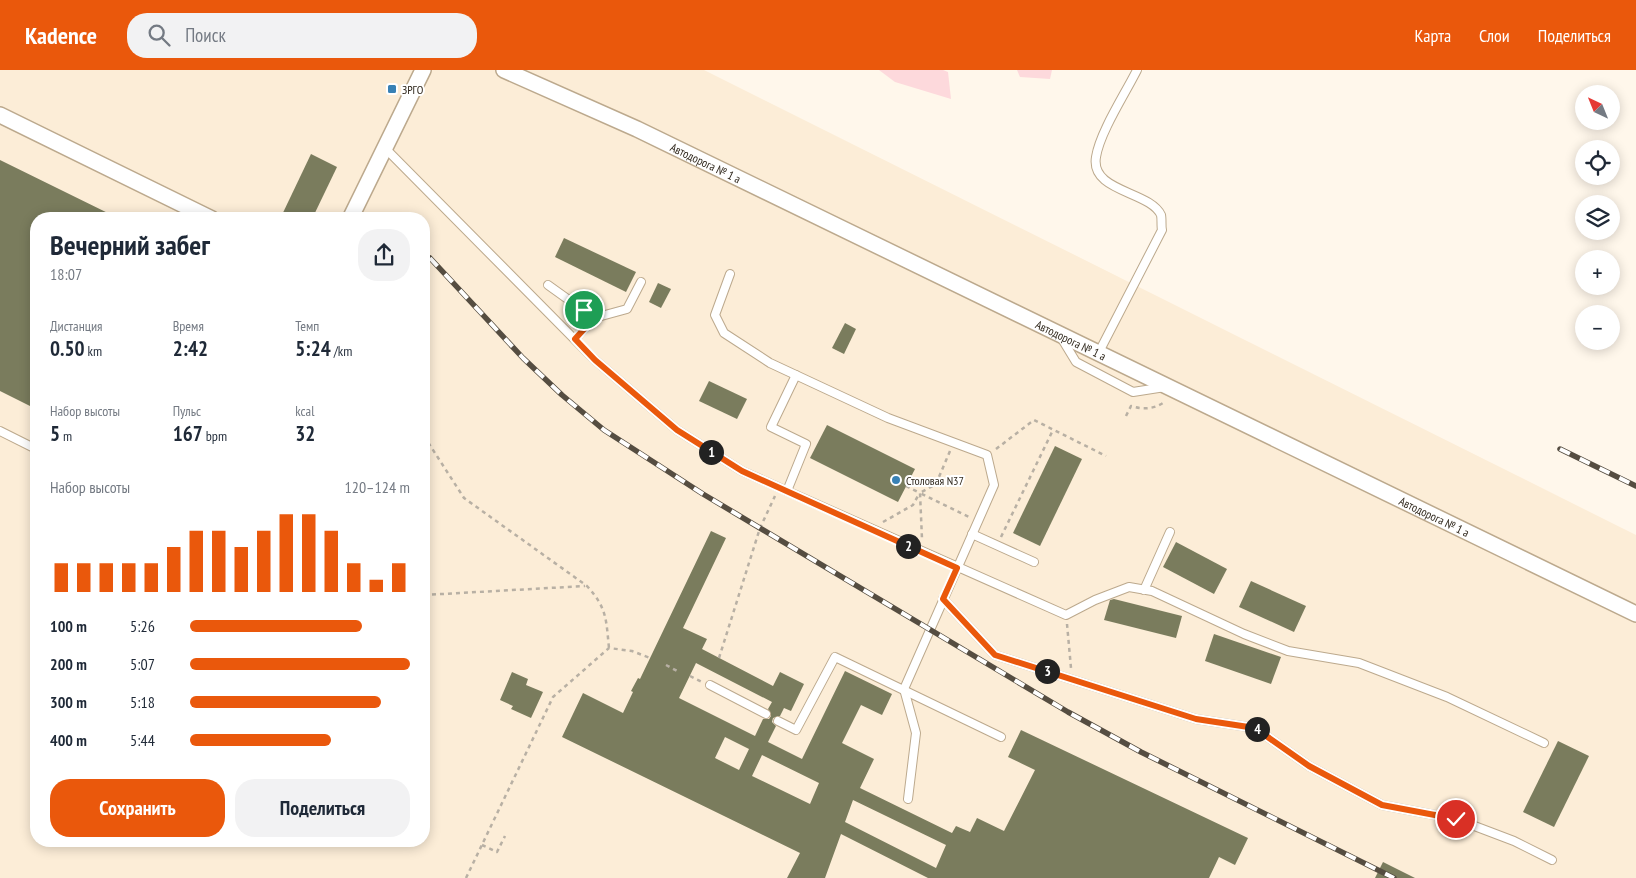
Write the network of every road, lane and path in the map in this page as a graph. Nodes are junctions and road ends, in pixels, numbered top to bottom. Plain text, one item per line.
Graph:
1 (424, 70) edge
2 (504, 70) edge
3 (1137, 70) edge
4 (0, 115) edge
5 (386, 149) junction
6 (198, 212) edge
7 (355, 212) edge
8 (730, 274) dead end
9 (642, 282) dead end
10 (548, 285) dead end
11 (594, 318) junction
12 (1059, 332) junction
13 (575, 339) junction
14 (1099, 352) junction
15 (796, 375) junction
16 (1170, 393) junction
17 (1126, 416) dead end
18 (1054, 430) junction
19 (0, 431) edge
20 (954, 443) junction
21 (430, 445) edge
22 (30, 446) edge
23 (987, 455) junction
24 (1106, 456) dead end
25 (906, 486) dead end
26 (779, 487) junction
27 (787, 491) junction
28 (920, 493) junction
29 (978, 521) junction
30 (871, 529) junction
31 (1170, 532) dead end
32 (972, 534) junction
33 (997, 545) junction
34 (923, 553) junction
35 (1034, 562) dead end
36 (957, 568) junction
37 (586, 586) junction
38 (1144, 590) junction
39 (430, 595) edge
40 (943, 599) junction
41 (1636, 614) edge
42 (1068, 628) dead end
43 (609, 648) junction
44 (650, 658) dead end
45 (719, 658) dead end
46 (666, 665) dead end
47 (680, 672) dead end
48 (1072, 680) junction
49 (710, 685) dead end
50 (904, 689) junction
51 (766, 714) dead end
52 (778, 720) dead end
53 (1001, 737) dead end
54 (1544, 743) dead end
55 (908, 799) dead end
56 (505, 836) dead end
57 (482, 844) junction
58 (1552, 860) dead end
59 (466, 878) edge

1 - 5 street
2 - 12 street, Автодорога № 1 а
3 - 14 lane
4 - 6 street
5 - 7 street
5 - 13 lane
8 - 15 lane
9 - 11 lane
10 - 11 lane
11 - 13 lane
12 - 14 street, Автодорога № 1 а
12 - 16 lane
13 - 26 lane
14 - 16 street, Автодорога № 1 а
15 - 20 lane
15 - 27 lane
16 - 17 path
16 - 41 street, Автодорога № 1 а
18 - 23 path
18 - 24 path
18 - 33 path
19 - 22 lane
20 - 23 lane
20 - 28 path
21 - 37 path
23 - 29 lane
25 - 28 path
26 - 27 lane
26 - 45 path
27 - 30 lane
28 - 29 path
28 - 30 path
28 - 34 path
29 - 32 lane
30 - 34 lane
31 - 38 lane
32 - 33 lane
32 - 36 lane
33 - 35 lane
34 - 36 lane
36 - 38 lane
36 - 40 lane
37 - 39 path
37 - 43 path
38 - 54 lane
40 - 48 lane
40 - 50 lane
42 - 48 path
43 - 44 path
43 - 57 path
46 - 47 path
48 - 58 lane
49 - 51 lane
50 - 52 lane
50 - 53 lane
50 - 55 lane
56 - 57 path
57 - 59 path

